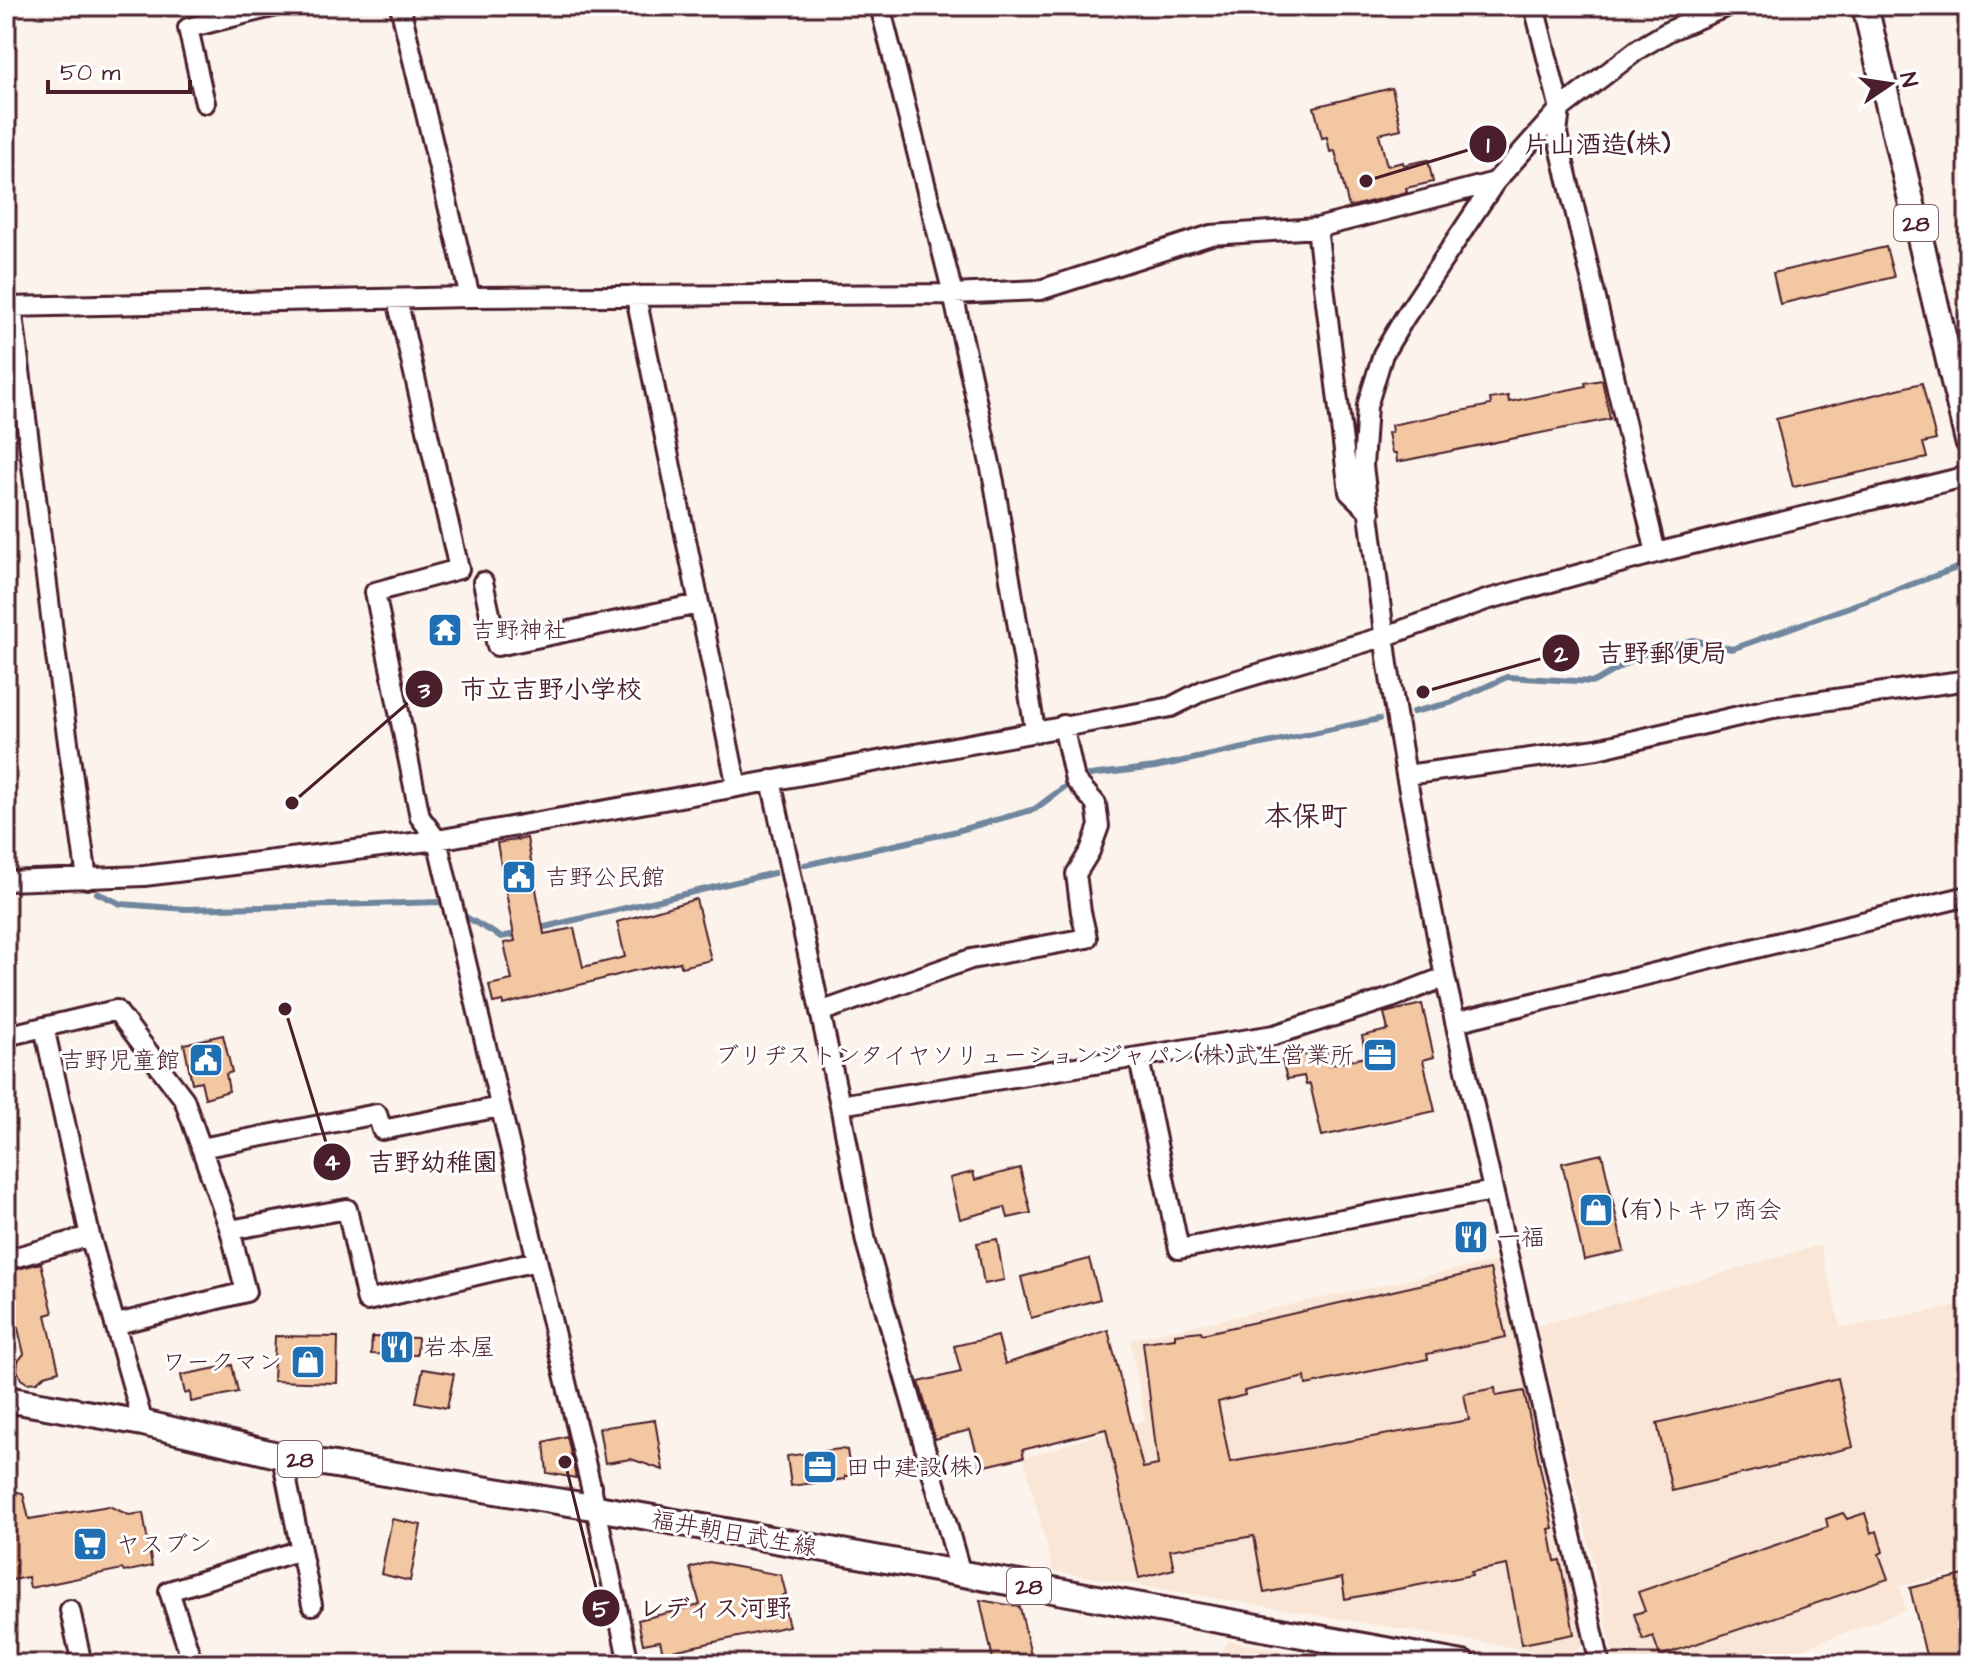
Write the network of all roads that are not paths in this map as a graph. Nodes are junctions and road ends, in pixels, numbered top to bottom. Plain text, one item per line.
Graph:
1 (276, 6) edge
2 (400, 6) edge
3 (880, 6) edge
4 (1534, 6) edge
5 (1728, 6) edge
6 (1865, 6) edge
7 (205, 103) dead end
8 (1560, 109) junction
9 (1495, 182) junction
10 (1317, 228) junction
11 (953, 294) junction
12 (470, 297) junction
13 (636, 297) junction
14 (397, 299) junction
15 (9, 307) edge
16 (1968, 441) edge
17 (1968, 476) edge
18 (1370, 512) junction
19 (1656, 553) junction
20 (483, 582) dead end
21 (699, 604) junction
22 (1386, 636) junction
23 (1968, 680) edge
24 (1063, 725) junction
25 (1035, 730) junction
26 (1406, 775) junction
27 (771, 780) junction
28 (737, 787) junction
29 (437, 840) junction
30 (87, 879) junction
31 (6, 881) edge
32 (1968, 896) edge
33 (1445, 977) junction
34 (820, 1012) junction
35 (1455, 1022) junction
36 (44, 1027) junction
37 (6, 1036) edge
38 (1139, 1059) junction
39 (840, 1105) junction
40 (500, 1107) junction
41 (201, 1148) junction
42 (1493, 1191) junction
43 (230, 1230) junction
44 (90, 1236) junction
45 (6, 1260) edge
46 (536, 1261) junction
47 (117, 1324) junction
48 (6, 1399) edge
49 (143, 1423) junction
50 (282, 1457) junction
51 (596, 1508) junction
52 (301, 1550) junction
53 (961, 1574) junction
54 (312, 1605) dead end
55 (70, 1610) dead end
56 (186, 1662) edge
57 (82, 1664) edge
58 (629, 1664) edge
59 (1463, 1664) edge
60 (1600, 1664) edge

1 - 7 street
2 - 12 street
3 - 11 street
4 - 8 street
5 - 8 street
6 - 16 main road, 28
8 - 9 street
8 - 19 street
9 - 10 street
9 - 18 street
10 - 11 street
10 - 18 street
11 - 13 street
11 - 25 street
12 - 13 street
12 - 14 street
13 - 21 street
14 - 15 street
14 - 29 street
15 - 30 street
17 - 19 street
18 - 22 street
19 - 22 street
20 - 21 street
21 - 28 street
22 - 24 street
22 - 26 street
23 - 26 street
24 - 25 street
24 - 34 street
25 - 27 street
26 - 33 street
27 - 28 street
27 - 34 street
28 - 29 street
29 - 30 street
29 - 40 street
30 - 31 street
32 - 35 street
33 - 35 street
33 - 38 street
34 - 39 street
35 - 42 street
36 - 37 street
36 - 41 street
36 - 44 street
38 - 39 street
38 - 42 street
39 - 53 street
40 - 41 street
40 - 46 street
41 - 43 street
42 - 60 street
43 - 46 street
43 - 47 street
44 - 45 street
44 - 47 street
46 - 51 street
47 - 49 street
48 - 49 main road, 福井朝日武生線 / 28
49 - 50 main road, 福井朝日武生線 / 28
50 - 51 main road, 福井朝日武生線 / 28
50 - 52 street
51 - 53 main road, 福井朝日武生線 / 28
51 - 58 street
52 - 54 street
52 - 56 street
53 - 59 main road, 福井朝日武生線 / 28
55 - 57 street

